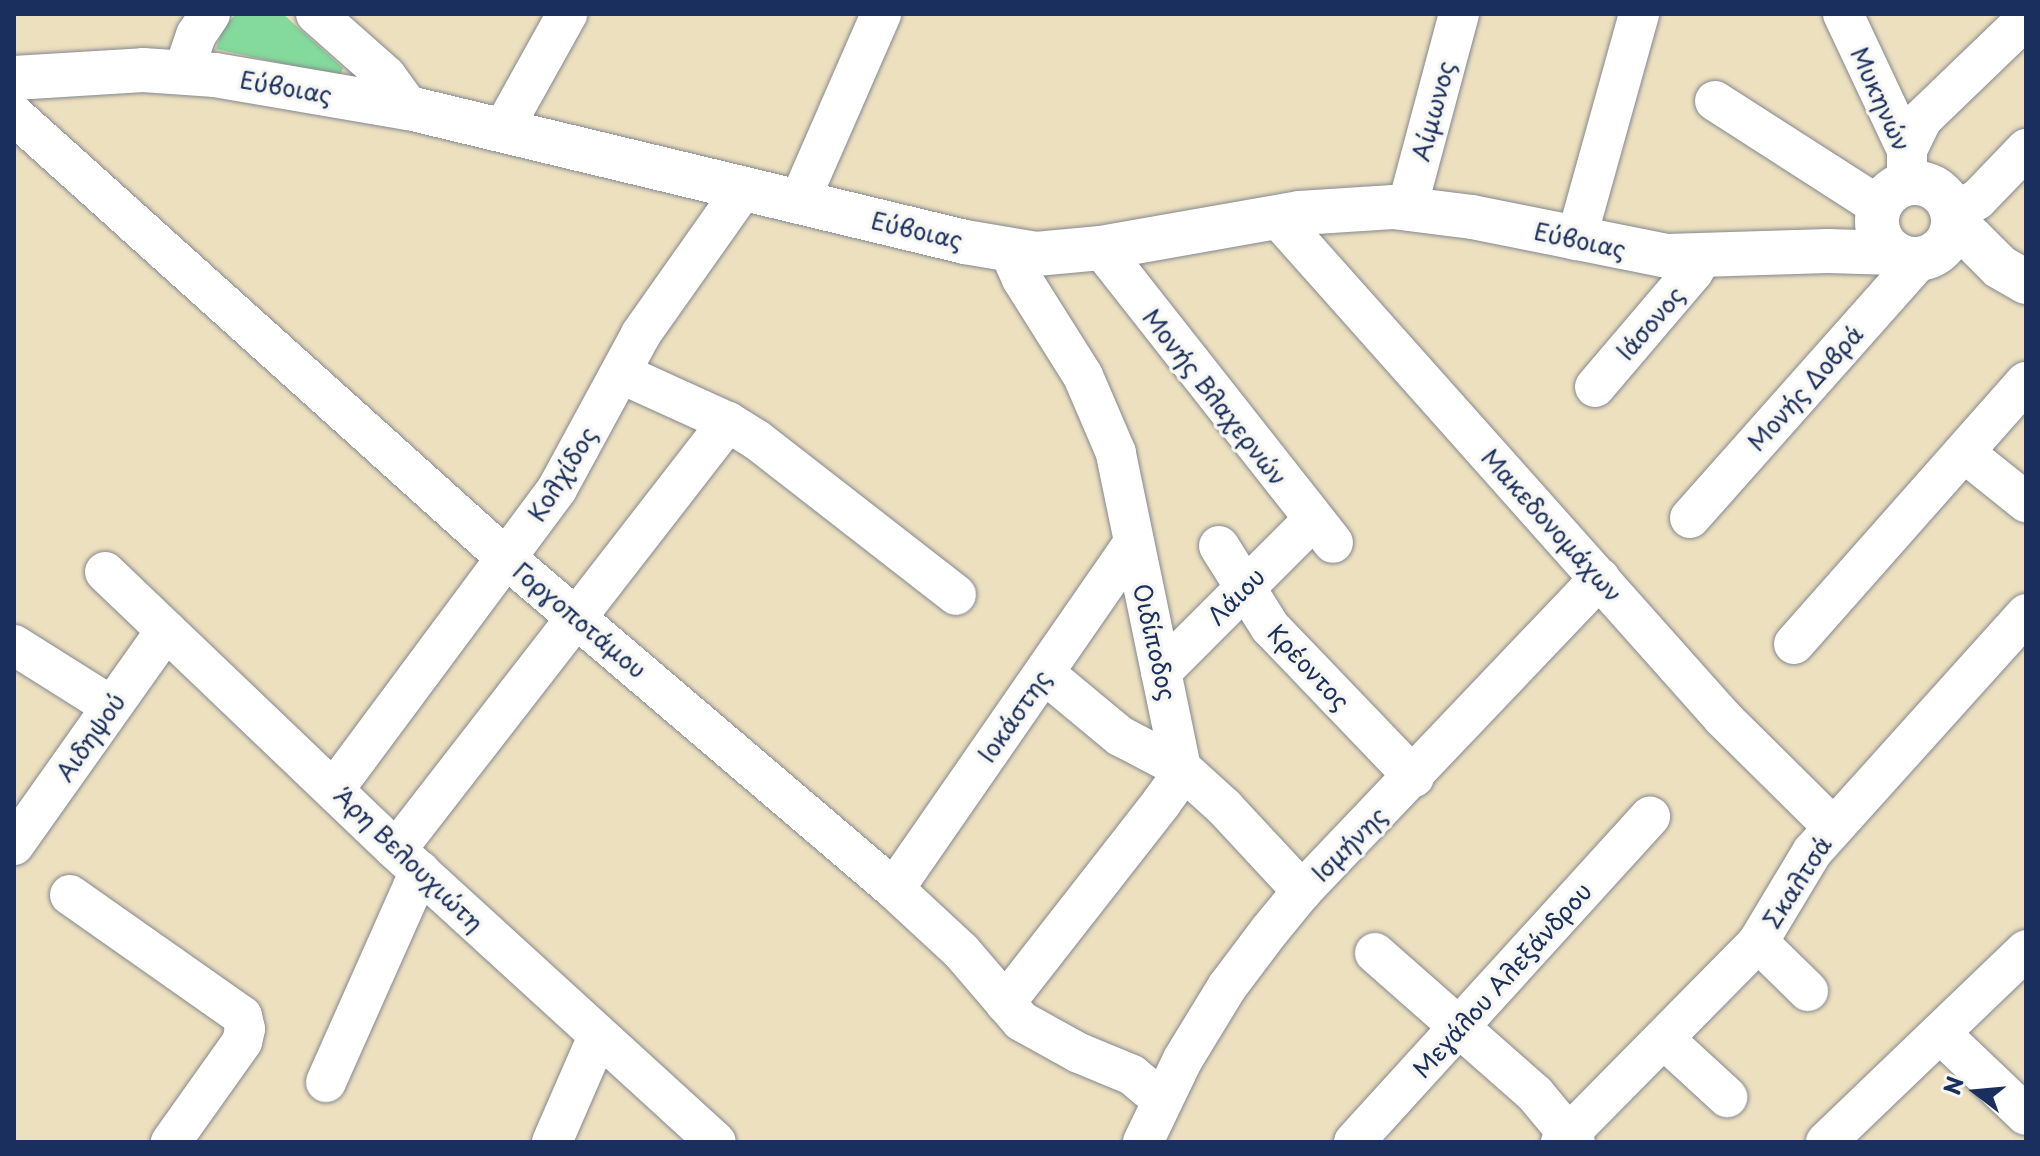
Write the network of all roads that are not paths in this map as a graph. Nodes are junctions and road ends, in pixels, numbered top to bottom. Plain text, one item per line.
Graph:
1 (210, 14) edge
2 (316, 14) edge
3 (567, 14) edge
4 (881, 14) edge
5 (1459, 14) edge
6 (1639, 14) edge
7 (1843, 14) edge
8 (2026, 19) edge
9 (183, 73) junction
10 (14, 78) edge
11 (1715, 101) dead end
12 (409, 108) junction
13 (14, 115) edge
14 (502, 131) junction
15 (2026, 149) edge
16 (744, 188) junction
17 (1892, 188) junction
18 (799, 202) junction
19 (1407, 208) junction
20 (1277, 217) junction
21 (1931, 239) junction
22 (1576, 240) junction
23 (1101, 248) junction
24 (1009, 250) junction
25 (1828, 251) junction
26 (1702, 257) junction
27 (2013, 275) edge
28 (622, 374) junction
29 (2026, 382) edge
30 (1595, 387) dead end
31 (728, 422) junction
32 (1966, 454) junction
33 (2026, 502) edge
34 (1690, 518) dead end
35 (1322, 532) joint
36 (1134, 543) junction
37 (1219, 546) dead end
38 (506, 558) junction
39 (105, 572) dead end
40 (1600, 578) junction
41 (1244, 587) junction
42 (956, 595) dead end
43 (2026, 614) edge
44 (577, 617) junction
45 (166, 630) junction
46 (1794, 644) dead end
47 (14, 645) edge
48 (1161, 672) junction
49 (1044, 673) junction
50 (111, 706) junction
51 (1181, 768) junction
52 (1414, 777) junction
53 (335, 788) junction
54 (1650, 817) dead end
55 (20, 825) edge
56 (1833, 827) junction
57 (408, 861) junction
58 (894, 889) junction
59 (1302, 891) junction
60 (70, 895) dead end
61 (1758, 942) junction
62 (2026, 950) edge
63 (1375, 953) dead end
64 (1808, 991) dead end
65 (1005, 1003) junction
66 (1459, 1027) junction
67 (1941, 1034) junction
68 (598, 1036) junction
69 (1664, 1039) junction
70 (326, 1082) dead end
71 (1727, 1097) dead end
72 (1161, 1099) junction
73 (2026, 1115) edge
74 (2026, 1126) edge
75 (1568, 1140) edge
76 (171, 1142) edge
77 (552, 1142) edge
78 (716, 1142) edge
79 (1143, 1142) edge
80 (1354, 1142) edge
81 (1826, 1142) edge
82 (2009, 1142) edge

1 - 9 street
2 - 12 street
3 - 14 street
4 - 18 street
5 - 19 street, Αίμωνος
6 - 22 street
7 - 17 street, Μυκηνών
8 - 17 street
9 - 10 main road, Εύβοιας
9 - 12 main road, Εύβοιας
11 - 17 street
12 - 14 main road, Εύβοιας
13 - 38 street, Γοργοποτάμου
14 - 16 main road, Εύβοιας
15 - 21 street, Μονής Δοβρά
16 - 18 main road, Εύβοιας
16 - 28 street, Κολχίδος
17 - 21 main road
17 - 21 main road
17 - 25 main road
18 - 24 main road, Εύβοιας
19 - 20 main road, Εύβοιας
19 - 22 main road, Εύβοιας
20 - 23 main road, Εύβοιας
20 - 40 street, Μακεδονομάχων
21 - 25 main road, Εύβοιας
21 - 27 main road
21 - 34 street, Μονής Δοβρά
22 - 26 main road, Εύβοιας
23 - 24 main road, Εύβοιας
23 - 35 street, Μονής Βλαχερνών
24 - 36 street, Οιδίποδος
25 - 26 main road, Εύβοιας
26 - 30 street, Ιάσονος
28 - 31 street
28 - 38 street, Κολχίδος
29 - 32 street
31 - 42 street
31 - 44 street
32 - 33 street
32 - 46 street
35 - 41 street, Λάιου
36 - 48 street, Οιδίποδος
36 - 49 street, Ιοκάστης
37 - 41 street, Κρέοντος
38 - 44 street, Γοργοποτάμου
38 - 53 street, Κολχίδος
39 - 45 street, Άρη Βελουχιώτη
40 - 52 street, Ισμήνης
40 - 56 street, Μακεδονομάχων
41 - 48 street, Λάιου
41 - 52 street, Κρέοντος
43 - 56 street, Σκαλτσά
44 - 57 street
44 - 58 street, Γοργοποτάμου
45 - 50 street, Αιδηψού
45 - 53 street, Άρη Βελουχιώτη
47 - 50 street
48 - 51 street, Οιδίποδος
49 - 51 street
49 - 58 street, Ιοκάστης
50 - 55 street, Αιδηψού
51 - 59 street
51 - 65 street
52 - 59 street, Ισμήνης
53 - 57 street, Άρη Βελουχιώτη
54 - 66 street, Μεγάλου Αλεξάνδρου
56 - 61 street, Σκαλτσά
57 - 68 street, Άρη Βελουχιώτη
57 - 70 street
58 - 65 street, Γοργοποτάμου
59 - 72 street, Ισμήνης
60 - 76 street
61 - 64 street
61 - 69 street, Σκαλτσά
62 - 67 street
63 - 66 street
65 - 72 street, Γοργοποτάμου
66 - 75 street
66 - 80 street, Μεγάλου Αλεξάνδρου
67 - 73 street
67 - 81 street
68 - 77 street
68 - 78 street, Άρη Βελουχιώτη
69 - 71 street
69 - 75 street, Σκαλτσά
72 - 79 street, Ισμήνης
74 - 82 street

